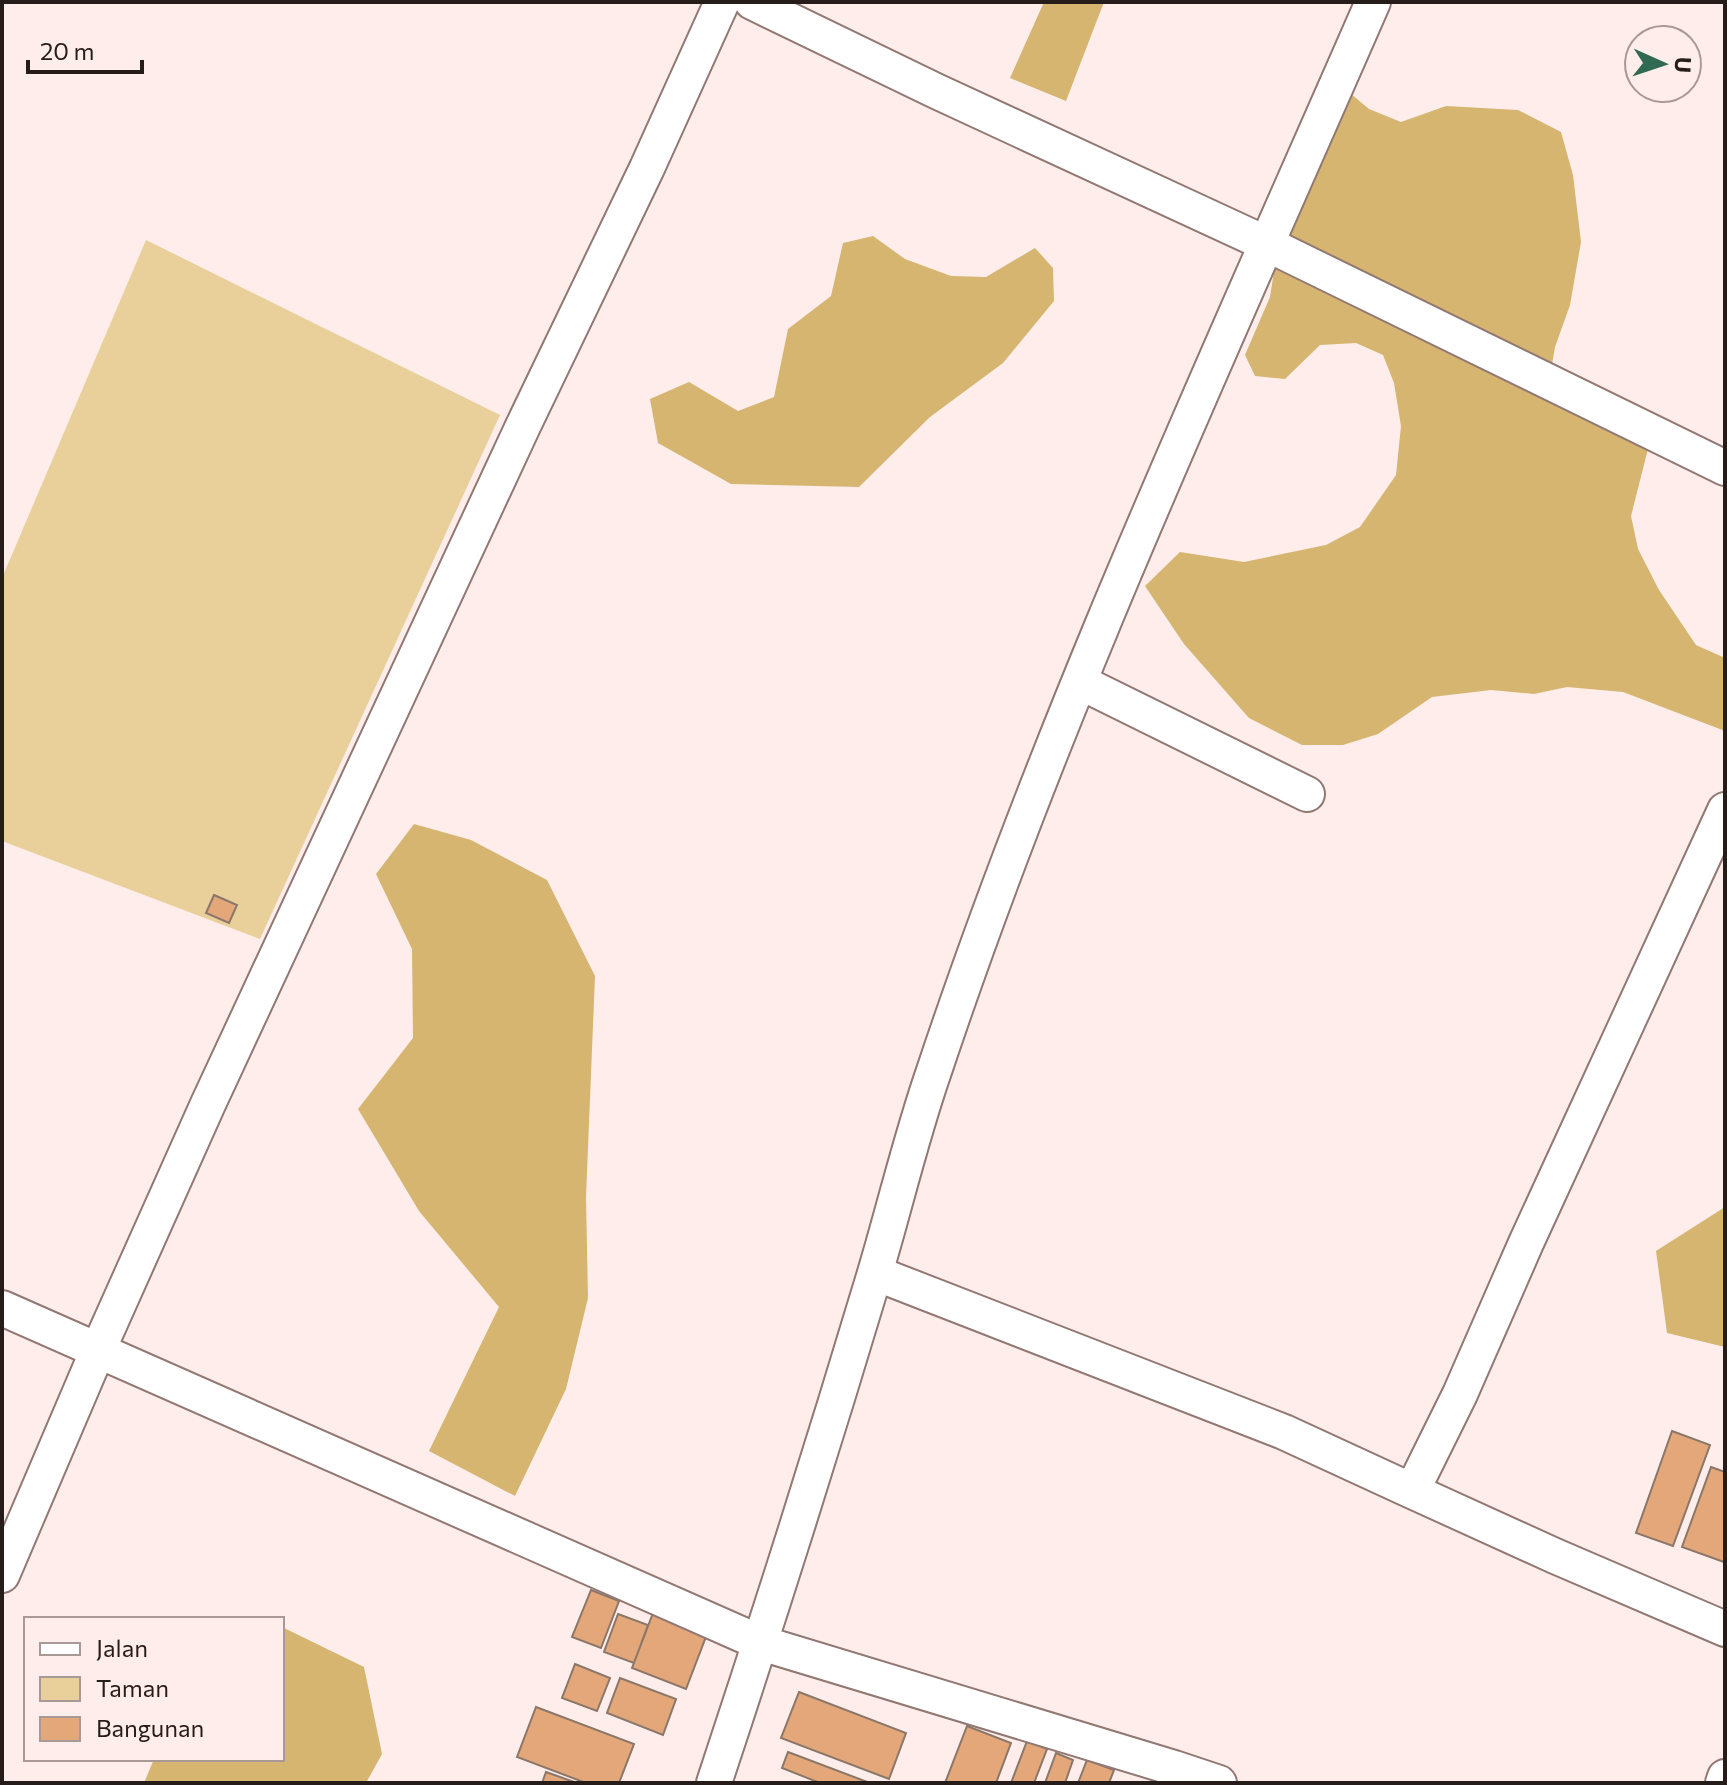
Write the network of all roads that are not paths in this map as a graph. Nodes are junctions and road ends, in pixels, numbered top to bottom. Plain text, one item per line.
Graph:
1 (722, 2) edge
2 (752, 2) edge
3 (1373, 2) edge
4 (1267, 244) junction
5 (1725, 468) edge
6 (1080, 682) junction
7 (1307, 794) dead end
8 (1725, 810) edge
9 (875, 1273) junction
10 (2, 1308) edge
11 (98, 1350) junction
12 (1412, 1491) junction
13 (2, 1575) edge
14 (1725, 1629) edge
15 (761, 1643) junction
16 (1725, 1777) edge
17 (714, 1783) edge
18 (1219, 1783) edge
19 (1723, 1783) edge

1 - 11 street
2 - 4 street
3 - 4 street
4 - 5 street
4 - 6 street
6 - 7 street
6 - 9 street
8 - 12 street
9 - 12 street
9 - 15 street
10 - 11 street
11 - 13 street
11 - 15 street
12 - 14 street
15 - 17 street
15 - 18 street
16 - 19 street

